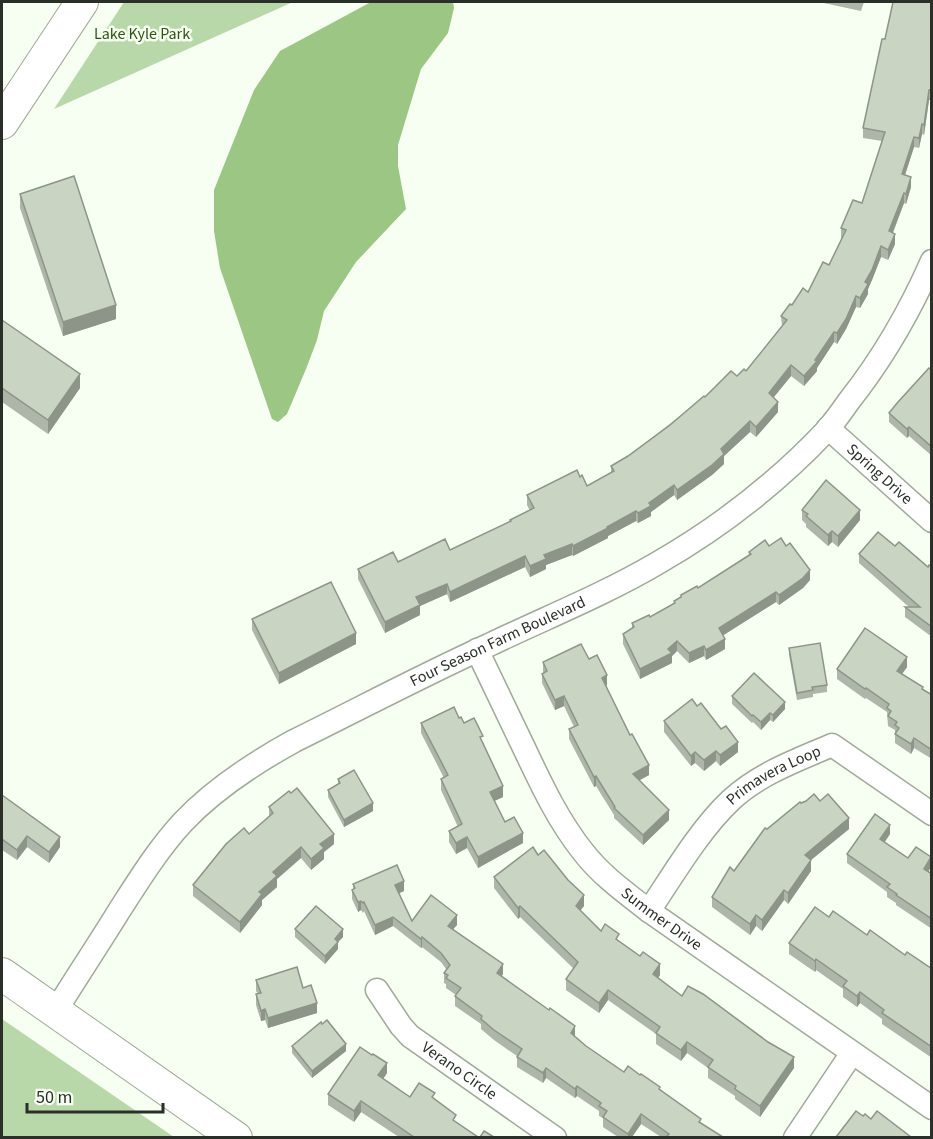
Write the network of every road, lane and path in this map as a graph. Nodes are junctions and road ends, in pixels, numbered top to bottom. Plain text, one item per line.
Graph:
1 (82, 2) edge
2 (2, 123) edge
3 (932, 261) edge
4 (828, 428) junction
5 (932, 521) edge
6 (477, 650) junction
7 (932, 814) edge
8 (649, 911) junction
9 (2, 974) edge
10 (376, 990) dead end
11 (55, 1012) junction
12 (852, 1053) junction
13 (932, 1108) edge
14 (236, 1137) edge
15 (555, 1137) edge
16 (795, 1137) edge

1 - 2 main road
3 - 4 street, Four Season Farm Boulevard
4 - 5 street, Spring Drive
4 - 6 street, Four Season Farm Boulevard
6 - 8 street, Summer Drive
6 - 11 street, Four Season Farm Boulevard
7 - 8 street, Primavera Loop
8 - 12 street, Summer Drive
9 - 11 main road
10 - 15 street, Verano Circle
11 - 14 main road
12 - 13 street, Summer Drive
12 - 16 street

